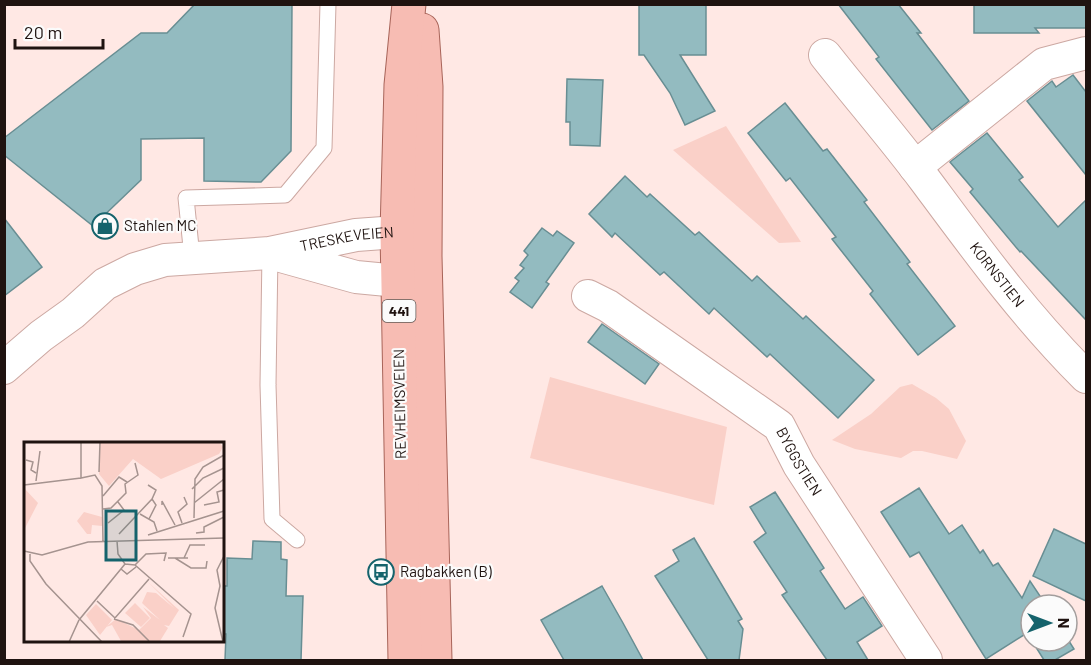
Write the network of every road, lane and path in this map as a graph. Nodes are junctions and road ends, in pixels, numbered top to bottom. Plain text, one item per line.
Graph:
1 (328, 4) edge
2 (409, 4) edge
3 (421, 4) edge
4 (1086, 52) edge
5 (825, 55) dead end
6 (915, 167) junction
7 (397, 232) junction
8 (270, 253) junction
9 (425, 256) junction
10 (192, 257) junction
11 (398, 281) junction
12 (588, 296) dead end
13 (4, 368) edge
14 (1086, 377) edge
15 (297, 540) dead end
16 (405, 660) edge
17 (435, 660) edge
18 (926, 660) edge

1 - 10 lane
2 - 7 main road, REVHEIMSVEIEN / 441
3 - 9 main road, REVHEIMSVEIEN / 441
4 - 6 street
5 - 6 street, KORNSTIEN
6 - 14 street, KORNSTIEN
7 - 8 street, TRESKEVEIEN
7 - 9 street, TRESKEVEIEN
7 - 11 main road, REVHEIMSVEIEN / 441
8 - 10 street, TRESKEVEIEN
8 - 11 street, TRESKEVEIEN
8 - 15 lane
9 - 11 street
9 - 17 main road, REVHEIMSVEIEN / 441
10 - 13 street, TRESKEVEIEN
11 - 16 main road, REVHEIMSVEIEN / 441
12 - 18 street, BYGGSTIEN

